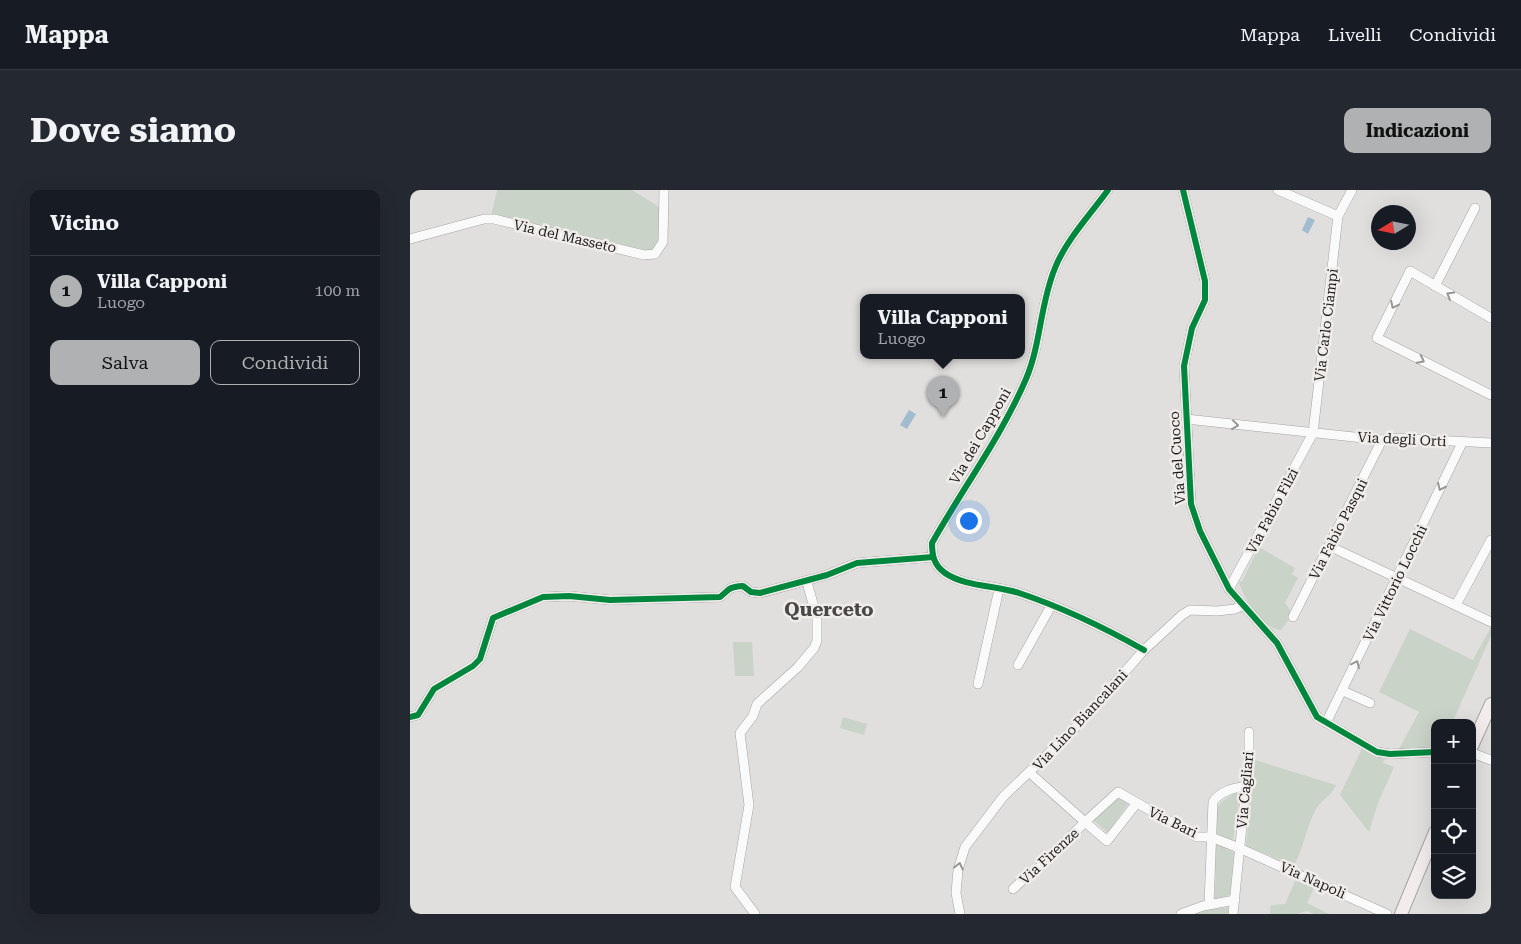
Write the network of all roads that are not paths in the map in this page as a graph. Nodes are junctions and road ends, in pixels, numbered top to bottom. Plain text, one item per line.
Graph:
1 (664, 190) edge
2 (1108, 190) edge
3 (1183, 190) edge
4 (1278, 190) edge
5 (1352, 190) edge
6 (1475, 208) dead end
7 (1338, 216) junction
8 (410, 239) edge
9 (1435, 286) junction
10 (1491, 318) edge
11 (1491, 395) edge
12 (1186, 419) junction
13 (1313, 434) junction
14 (1382, 440) junction
15 (1462, 443) junction
16 (1491, 443) edge
17 (1491, 540) edge
18 (1330, 546) junction
19 (933, 557) junction
20 (1398, 577) junction
21 (806, 582) junction
22 (999, 589) junction
23 (1229, 589) junction
24 (1243, 605) junction
25 (1456, 605) junction
26 (1051, 606) junction
27 (1293, 617) dead end
28 (1491, 622) edge
29 (1144, 650) junction
30 (1018, 665) dead end
31 (978, 684) dead end
32 (1343, 691) junction
33 (1370, 703) dead end
34 (1491, 704) edge
35 (410, 717) edge
36 (1326, 723) junction
37 (1248, 732) dead end
38 (1476, 737) edge
39 (1431, 752) edge
40 (1476, 754) edge
41 (1491, 760) edge
42 (1030, 773) junction
43 (1246, 787) junction
44 (1136, 804) junction
45 (1085, 822) junction
46 (1212, 837) junction
47 (1431, 842) edge
48 (1239, 848) junction
49 (1013, 889) dead end
50 (1235, 900) junction
51 (1209, 904) junction
52 (752, 913) edge
53 (960, 914) edge
54 (1181, 914) edge
55 (1233, 914) edge
56 (1387, 914) edge
57 (1401, 914) edge

1 - 8 street, Via del Masseto
2 - 19 street, Via dei Capponi
3 - 12 street, Via del Cuoco
4 - 7 street
5 - 7 street
6 - 9 street
7 - 13 street, Via Carlo Ciampi
10 -> 9 street
9 -> 11 street
12 -> 13 street, Via degli Orti
12 - 23 street, Via del Cuoco
13 - 14 street, Via degli Orti
13 - 23 street, Via Fabio Filzi
14 - 15 street, Via degli Orti
14 - 18 street, Via Fabio Pasqui
15 - 16 street, Via degli Orti
15 -> 20 street, Via Vittorio Locchi
17 - 25 street
18 - 20 street
18 - 27 street, Via Fabio Pasqui
19 - 21 street
19 - 22 street
20 - 25 street
32 -> 20 street, Via Vittorio Locchi
21 - 35 street
21 - 52 street
22 - 26 street
22 - 31 street
23 - 24 street, Via del Cuoco
24 - 29 street, Via Lino Biancalani
24 - 36 street, Via del Cuoco
25 - 28 street
26 - 29 street
26 - 30 street
29 - 42 street, Via Lino Biancalani
32 - 33 street
32 - 36 street, Via Vittorio Locchi
34 - 38 main road
36 - 39 street, Via del Cuoco
37 - 43 street, Via Cagliari
40 - 41 street
42 - 45 street
53 -> 42 street, Via Lino Biancalani
43 - 46 street
43 - 48 street, Via Cagliari
44 - 45 street, Via Bari
44 - 45 street
44 - 46 street, Via Bari
45 - 49 street, Via Firenze
46 - 48 street, Via Bari
46 - 51 street
47 - 57 main road
48 - 50 street, Via Cagliari
48 - 56 street, Via Napoli
50 - 51 street
50 - 55 street, Via Cagliari
51 - 54 street

